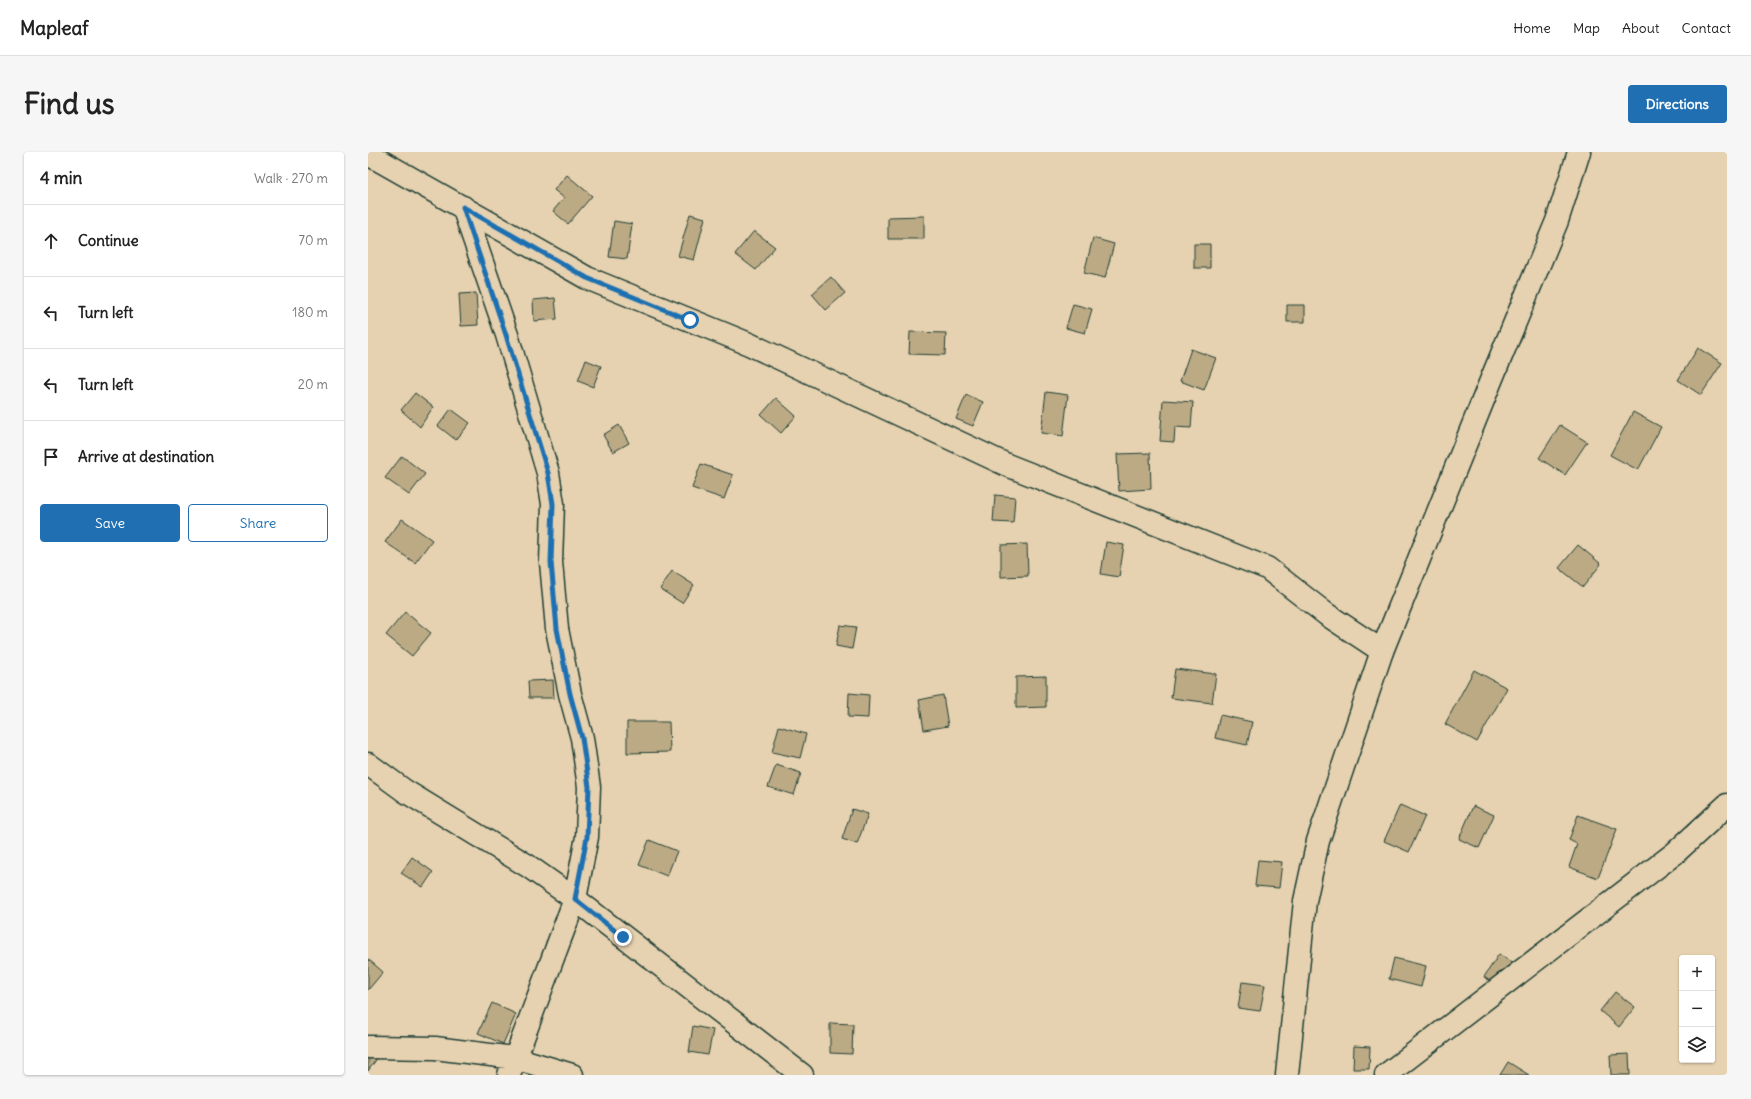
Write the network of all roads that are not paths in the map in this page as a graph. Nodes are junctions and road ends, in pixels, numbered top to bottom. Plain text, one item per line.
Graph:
1 (1579, 152) edge
2 (368, 154) edge
3 (463, 207) junction
4 (1382, 651) junction
5 (368, 764) edge
6 (1727, 805) edge
7 (575, 899) junction
8 (368, 1047) edge
9 (512, 1067) edge
10 (572, 1075) edge
11 (802, 1075) edge
12 (1287, 1075) edge
13 (1386, 1075) edge

1 - 4 street
2 - 3 street
3 - 4 street
3 - 7 street
4 - 12 street
5 - 7 street
6 - 13 street
7 - 9 street
7 - 11 street
8 - 9 street
9 - 10 street

